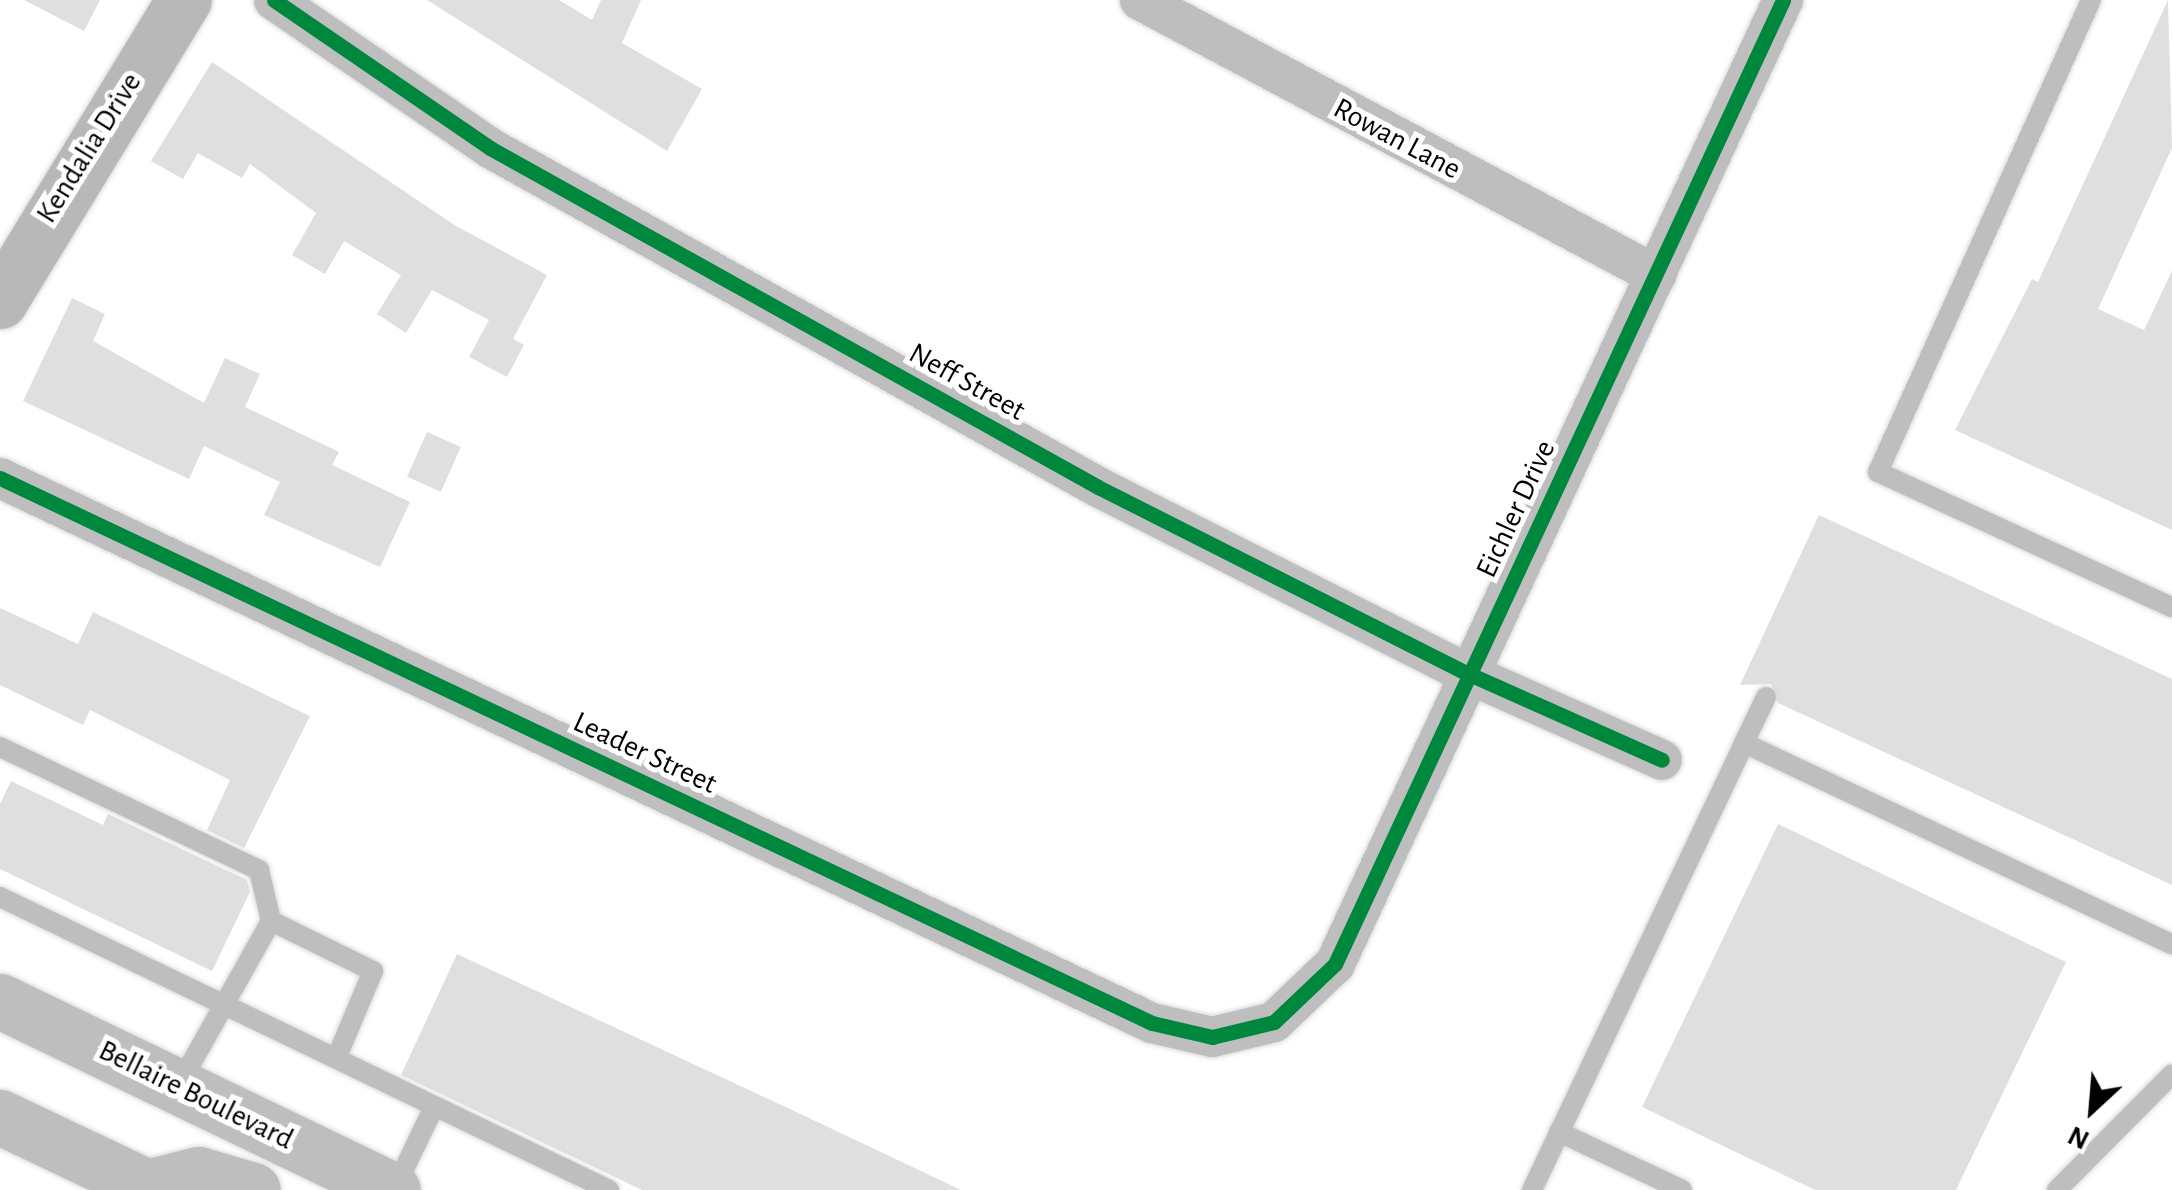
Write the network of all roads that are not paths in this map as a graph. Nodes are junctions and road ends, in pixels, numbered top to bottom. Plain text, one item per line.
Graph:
1 (184, 0) edge
2 (274, 0) edge
3 (1140, 0) edge
4 (1783, 0) edge
5 (2091, 0) edge
6 (1656, 274) junction
7 (0, 300) edge
8 (0, 478) edge
9 (2172, 607) edge
10 (1469, 674) junction
11 (1766, 697) dead end
12 (1744, 743) junction
13 (0, 747) edge
14 (1662, 760) dead end
15 (0, 897) edge
16 (271, 920) junction
17 (2172, 944) edge
18 (0, 1001) edge
19 (220, 1004) junction
20 (1274, 1022) joint
21 (336, 1060) junction
22 (2172, 1074) edge
23 (178, 1086) junction
24 (434, 1107) junction
25 (0, 1117) edge
26 (1559, 1132) junction
27 (151, 1188) edge
28 (253, 1190) edge
29 (393, 1190) edge
30 (609, 1190) edge
31 (1532, 1190) edge
32 (1682, 1190) edge
33 (2058, 1190) edge

1 - 7 street, Kendalia Drive
2 - 10 street, Neff Street
3 - 6 street, Rowan Lane
4 - 6 street, Eichler Drive
5 - 9 lane
6 - 10 street, Eichler Drive
8 - 20 street, Leader Street
10 - 14 street, Neff Street
10 - 20 street, Eichler Drive
11 - 12 lane
12 - 17 lane
12 - 26 lane
13 - 16 lane
15 - 19 lane
16 - 19 lane
16 - 21 lane
18 - 23 main road, Bellaire Boulevard
19 - 21 lane
19 - 23 lane
21 - 24 lane
22 - 33 lane
23 - 29 main road, Bellaire Boulevard
24 - 29 lane
24 - 30 lane
25 - 27 main road
26 - 31 lane
26 - 32 lane
27 - 28 main road

